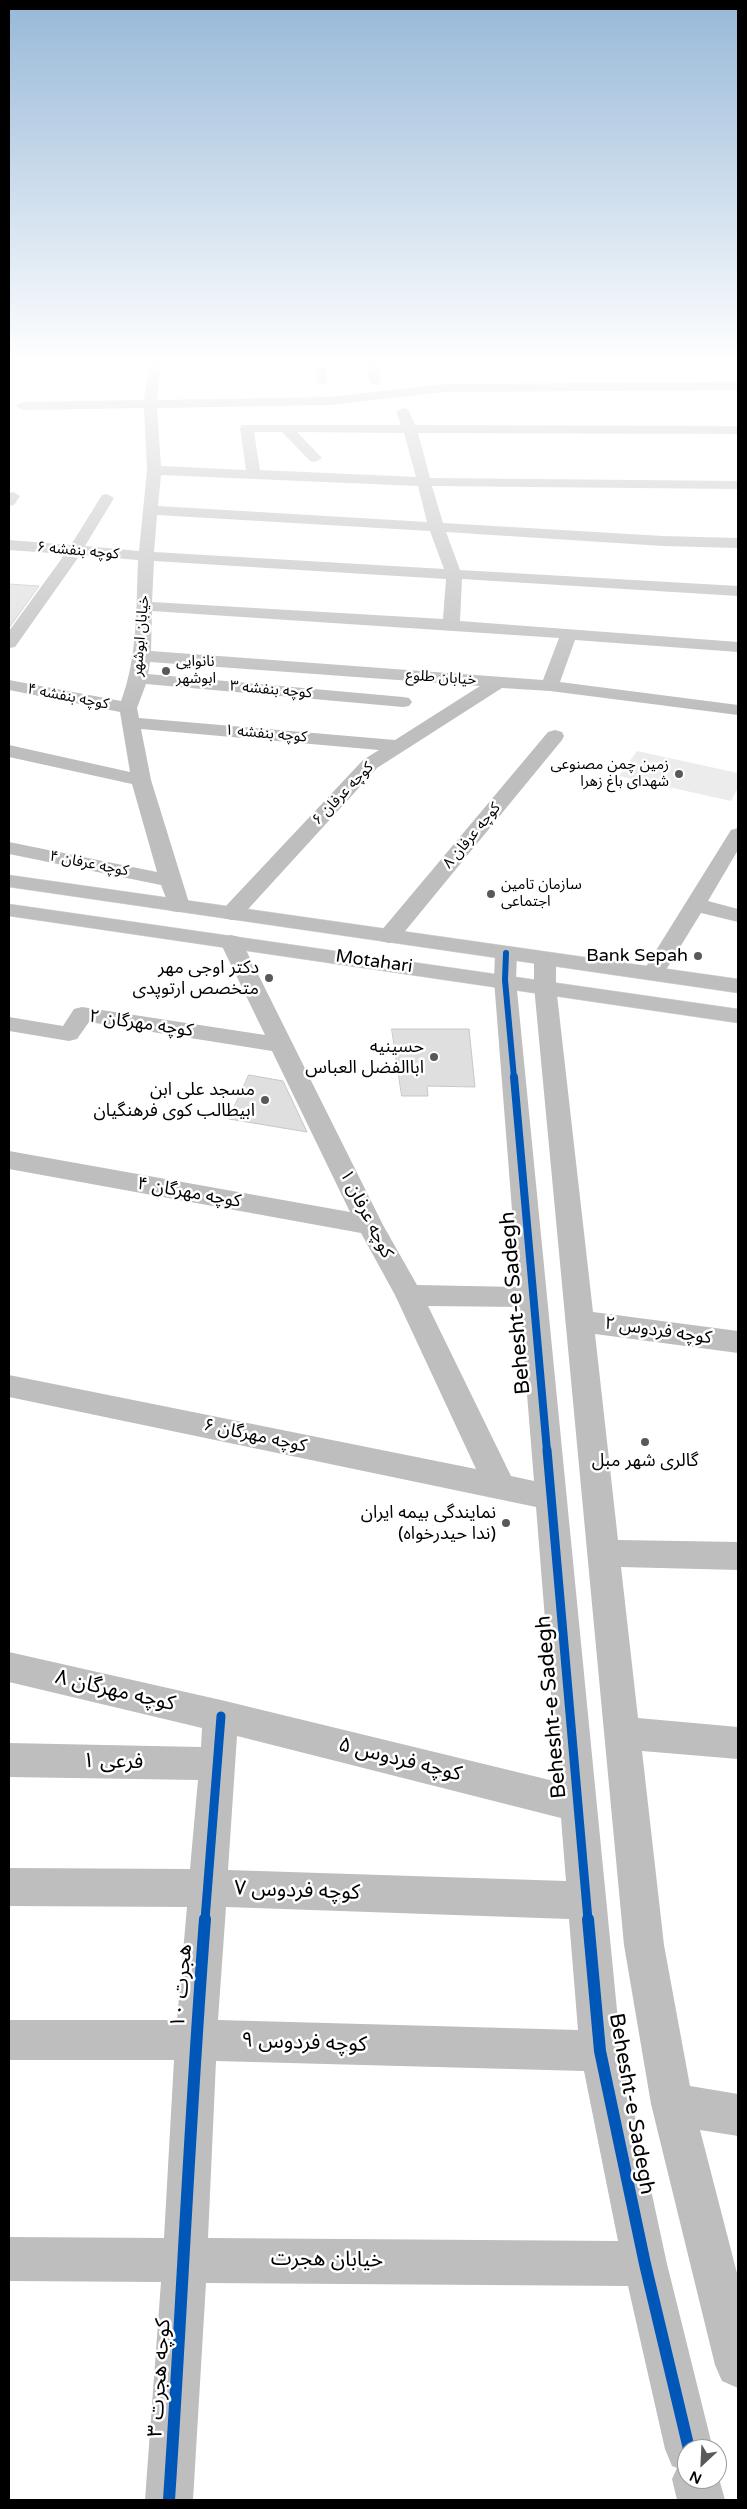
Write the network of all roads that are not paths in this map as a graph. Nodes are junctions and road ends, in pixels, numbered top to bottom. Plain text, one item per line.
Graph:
1 (153, 476) edge
2 (280, 476) edge
3 (422, 476) edge
4 (423, 482) junction
5 (738, 485) edge
6 (107, 498) dead end
7 (150, 510) junction
8 (436, 527) junction
9 (738, 543) edge
10 (9, 545) edge
11 (75, 551) junction
12 (146, 556) junction
13 (454, 574) junction
14 (738, 591) edge
15 (144, 606) junction
16 (451, 625) junction
17 (569, 634) junction
18 (9, 643) edge
19 (738, 647) edge
20 (142, 656) junction
21 (139, 678) junction
22 (500, 682) junction
23 (9, 685) edge
24 (550, 686) junction
25 (404, 702) dead end
26 (738, 710) edge
27 (130, 716) junction
28 (279, 735) junction
29 (555, 736) dead end
30 (401, 746) junction
31 (9, 752) edge
32 (270, 757) dead end
33 (141, 780) junction
34 (738, 835) edge
35 (9, 848) edge
36 (9, 881) edge
37 (170, 881) junction
38 (694, 904) junction
39 (180, 906) junction
40 (9, 910) edge
41 (232, 914) junction
42 (738, 916) edge
43 (389, 936) junction
44 (231, 942) junction
45 (505, 967) junction
46 (545, 972) junction
47 (653, 973) junction
48 (738, 986) edge
49 (738, 1016) edge
50 (9, 1024) edge
51 (282, 1045) junction
52 (9, 1160) edge
53 (526, 1214) junction
54 (568, 1215) junction
55 (370, 1225) junction
56 (409, 1295) junction
57 (533, 1297) junction
58 (578, 1320) junction
59 (738, 1342) edge
60 (9, 1386) edge
61 (500, 1487) junction
62 (549, 1497) junction
63 (604, 1553) junction
64 (738, 1556) edge
65 (9, 1667) edge
66 (220, 1716) junction
67 (623, 1733) junction
68 (738, 1743) edge
69 (9, 1760) edge
70 (217, 1764) junction
71 (579, 1805) junction
72 (9, 1887) edge
73 (208, 1888) junction
74 (586, 1901) junction
75 (9, 2040) edge
76 (196, 2040) junction
77 (600, 2051) junction
78 (672, 2104) junction
79 (738, 2116) edge
80 (9, 2259) edge
81 (185, 2259) junction
82 (645, 2264) junction
83 (738, 2365) edge
84 (687, 2439) edge
85 (170, 2500) edge

1 - 7 street, خیابان ابوشهر
2 - 4 street
3 - 4 street
4 - 5 street
4 - 8 street
6 - 11 street
7 - 8 street
7 - 12 street, خیابان ابوشهر
8 - 9 street
8 - 13 street
10 - 11 street, کوچه بنفشه ۶
11 - 12 street, کوچه بنفشه ۶
11 - 18 street
12 - 13 street, کوچه بنفشه ۶
12 - 15 street, خیابان ابوشهر
13 - 14 street, کوچه بنفشه ۶
13 - 16 street
15 - 16 street
15 - 20 street, خیابان ابوشهر
16 - 17 street
17 - 19 street
17 - 24 street
20 - 21 street, خیابان ابوشهر
20 - 22 street, خیابان طلوع
21 - 25 street, کوچه بنفشه ۳
21 - 27 street, خیابان ابوشهر
22 - 24 street, خیابان طلوع
22 - 30 street, کوچه عرفان ۶
23 - 27 street, کوچه بنفشه ۴
24 - 26 street, خیابان طلوع
27 - 28 street, کوچه بنفشه ۱
27 - 33 street, خیابان ابوشهر
28 - 30 street, کوچه بنفشه ۱
28 - 32 street
29 - 43 street, کوچه عرفان ۸
30 - 41 street, کوچه عرفان ۶
31 - 33 street
33 - 37 street, خیابان ابوشهر
34 - 38 street
35 - 37 street, کوچه عرفان ۴
36 - 39 street, Motahari
37 - 39 street, خیابان ابوشهر
38 - 42 street
38 - 47 street
39 - 41 street, Motahari
40 - 44 street, Motahari
41 - 43 street, Motahari
43 - 45 street, Motahari
44 - 45 street, Motahari
44 - 51 street, کوچه عرفان ۱
45 - 46 street, Motahari
45 - 53 street, Behesht-e Sadegh
46 - 47 street, Motahari
46 - 49 street, Motahari
46 - 54 street
47 - 48 street, Motahari
50 - 51 street, کوچه مهرگان ۲
51 - 55 street, کوچه عرفان ۱
52 - 55 street, کوچه مهرگان ۴
53 - 54 street
53 - 57 street, Behesht-e Sadegh
54 - 58 street
55 - 56 street, کوچه عرفان ۱
56 - 57 street
56 - 61 street, کوچه عرفان ۱
57 - 62 street, Behesht-e Sadegh
58 - 59 street, کوچه فردوس ۲
58 - 63 street
60 - 61 street, کوچه مهرگان ۶
61 - 62 street, کوچه مهرگان ۶
62 - 71 street, Behesht-e Sadegh
63 - 64 street
63 - 67 street
65 - 66 street, کوچه مهرگان ۸
66 - 70 street, هجرت ۱۰
66 - 71 street, کوچه فردوس ۵
67 - 68 street
67 - 78 street
69 - 70 street, فرعی ۱
70 - 73 street, هجرت ۱۰
71 - 74 street, Behesht-e Sadegh
72 - 73 street, کوچه فردوس ۷
73 - 74 street, کوچه فردوس ۷
73 - 76 street, هجرت ۱۰
74 - 77 street, Behesht-e Sadegh
75 - 76 street, کوچه فردوس ۹
76 - 77 street, کوچه فردوس ۹
76 - 81 street, هجرت ۱۰
77 - 82 street, Behesht-e Sadegh
78 - 79 street
78 - 83 street
80 - 81 street, خیابان هجرت
81 - 82 street, خیابان هجرت
81 - 85 street, کوچه هجرت ۳
82 - 84 street, Behesht-e Sadegh

